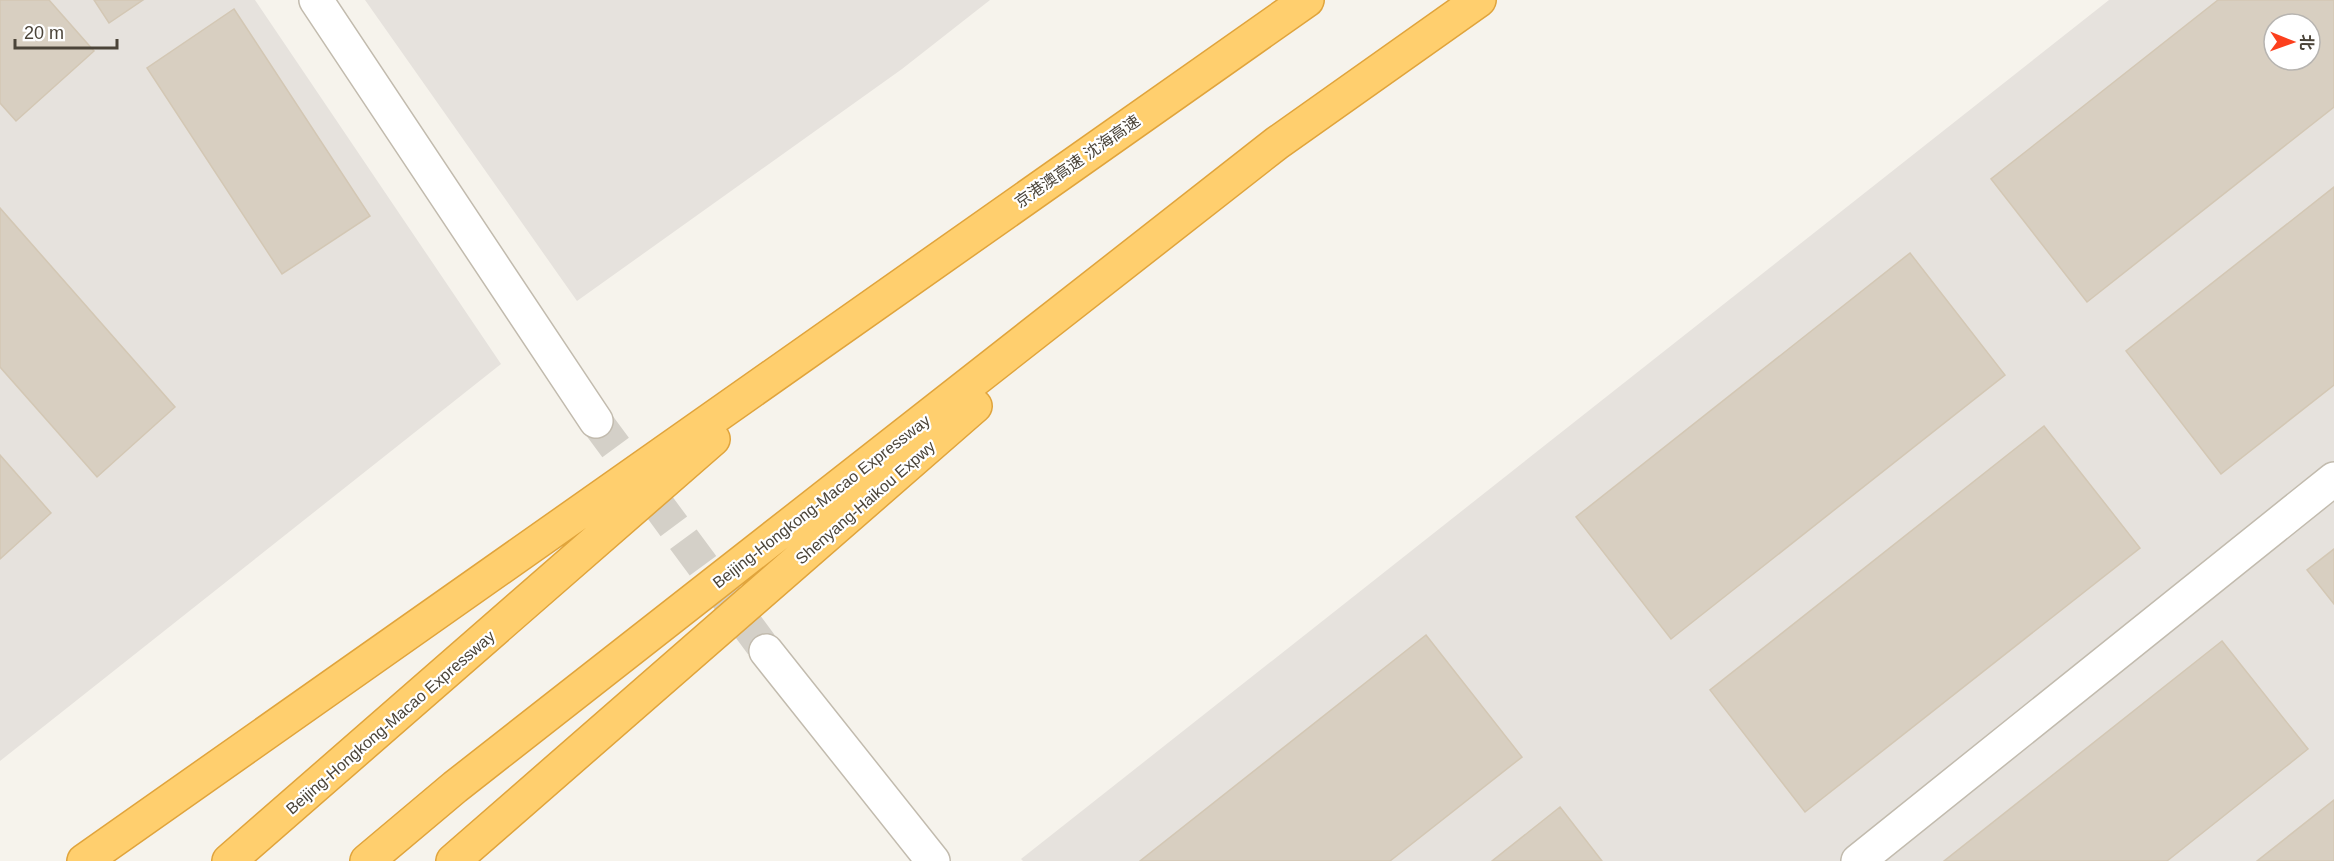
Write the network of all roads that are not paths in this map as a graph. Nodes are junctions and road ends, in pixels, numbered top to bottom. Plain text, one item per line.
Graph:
1 (316, 0) edge
2 (1306, 0) edge
3 (1479, 0) edge
4 (1277, 143) junction
5 (847, 322) junction
6 (596, 421) tunnel mouth
7 (2334, 479) edge
8 (766, 651) tunnel mouth
9 (84, 861) edge
10 (230, 861) edge
11 (367, 861) edge
12 (453, 861) edge
13 (933, 861) edge
14 (1858, 861) edge

1 - 6 street
2 - 5 highway, 京港澳高速 沈海高速
3 - 4 highway
4 - 11 highway, Beijing-Hongkong-Macao Expressway
4 - 12 highway, Shenyang-Haikou Expwy
5 - 9 highway
5 - 10 highway, Beijing-Hongkong-Macao Expressway
7 - 14 street
8 - 13 street

